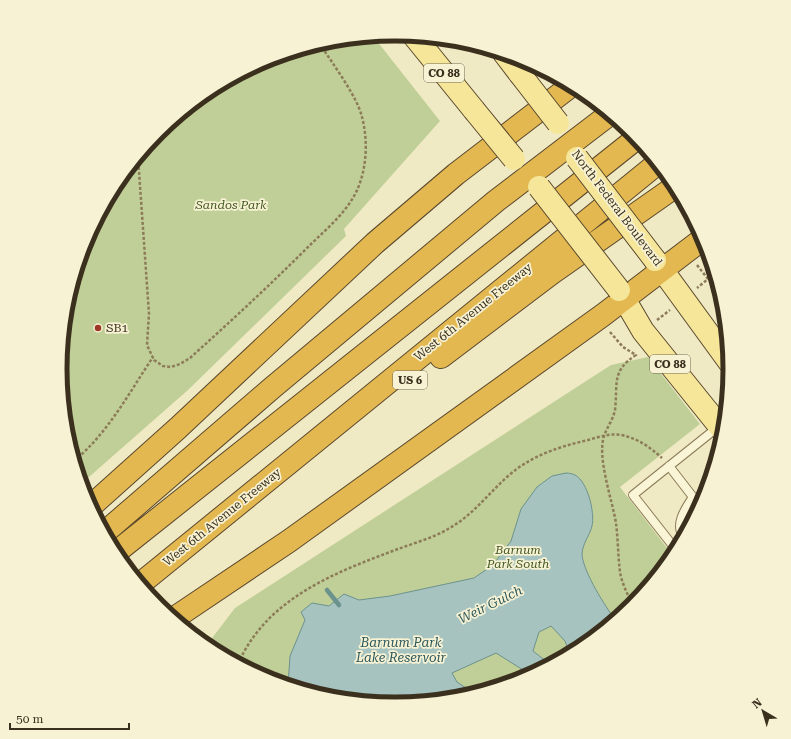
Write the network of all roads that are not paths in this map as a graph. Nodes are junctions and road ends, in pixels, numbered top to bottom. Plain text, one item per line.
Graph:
1 (419, 42) edge
2 (510, 62) edge
3 (567, 89) edge
4 (602, 120) edge
5 (633, 142) edge
6 (570, 145) junction
7 (653, 167) edge
8 (529, 176) junction
9 (671, 190) edge
10 (698, 242) edge
11 (659, 265) junction
12 (622, 294) junction
13 (723, 353) edge
14 (719, 426) edge
15 (718, 433) edge
16 (669, 466) junction
17 (693, 497) junction
18 (698, 498) edge
19 (95, 502) edge
20 (108, 529) edge
21 (681, 533) edge
22 (673, 546) edge
23 (120, 549) edge
24 (144, 580) edge
25 (144, 580) edge
26 (178, 615) edge

1 - 8 main road, CO 88, bridge
2 - 6 main road, North Federal Boulevard, bridge
3 - 19 highway
4 - 6 highway
5 - 23 highway
6 - 8 highway
6 - 11 main road, North Federal Boulevard, bridge
7 - 24 highway, West 6th Avenue Freeway
8 - 12 main road, CO 88, bridge
8 - 20 highway
9 - 25 highway, US 6
10 - 11 highway
11 - 12 highway
11 - 13 main road, North Federal Boulevard
12 - 14 main road, CO 88
12 - 26 highway
15 - 16 lane
16 - 17 lane
16 - 22 lane
17 - 18 lane
17 - 21 lane

